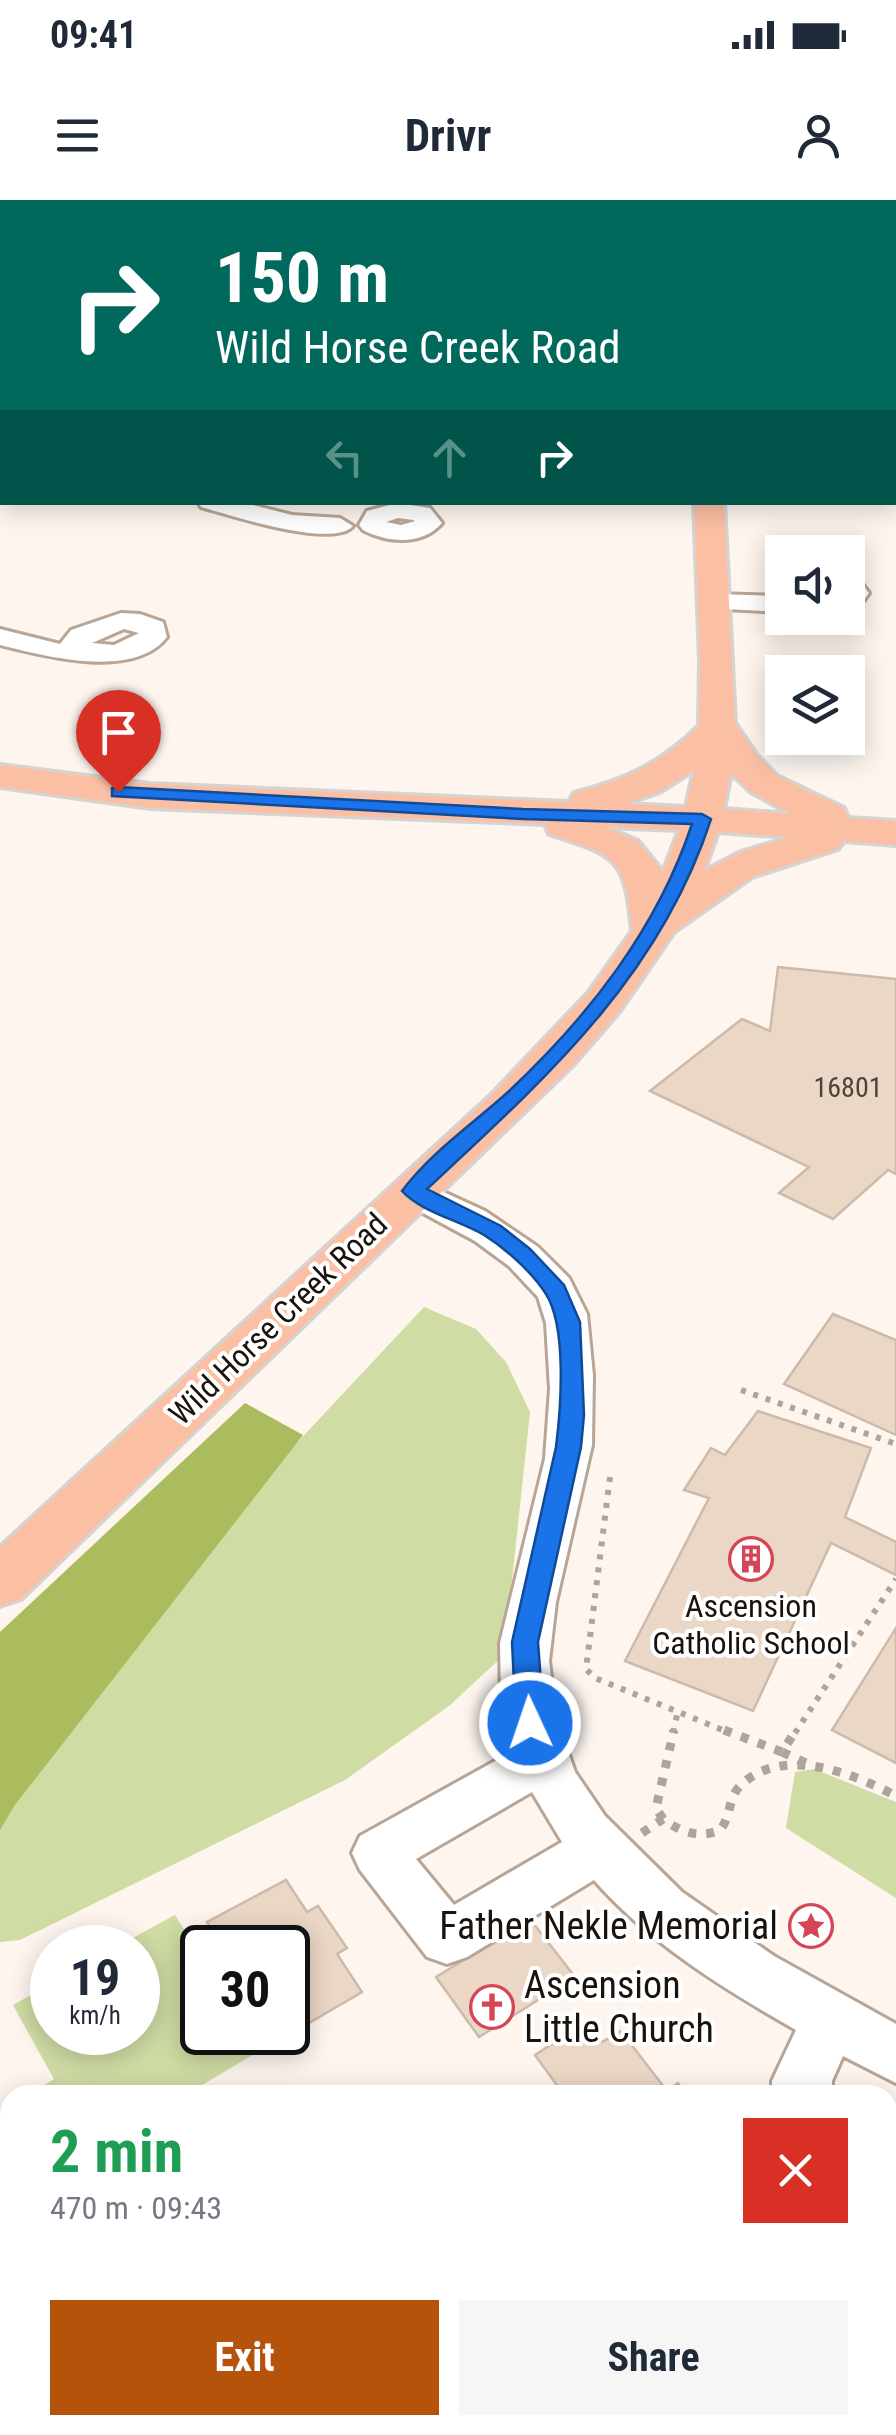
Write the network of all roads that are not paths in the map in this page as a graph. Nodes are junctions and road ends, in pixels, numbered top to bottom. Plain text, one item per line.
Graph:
1 (222, 505) edge
2 (446, 505) edge
3 (709, 505) edge
4 (715, 602) junction
5 (765, 603) edge
6 (0, 637) edge
7 (80, 649) dead end
8 (718, 726) junction
9 (0, 776) edge
10 (523, 814) junction
11 (702, 819) junction
12 (880, 832) edge
13 (653, 933) junction
14 (413, 1191) junction
15 (0, 1583) edge
16 (544, 1759) junction
17 (614, 1845) junction
18 (831, 2018) junction
19 (896, 2056) edge
20 (802, 2085) edge

1 - 2 street
3 - 4 main road, Wild Horse Creek Road
4 - 5 street
4 - 8 main road, Wild Horse Creek Road
6 - 7 street
8 - 10 main road
8 - 11 main road, Wild Horse Creek Road
8 - 12 main road
9 - 10 main road
10 - 11 main road
10 - 13 main road
11 - 12 main road
11 - 13 main road, Wild Horse Creek Road
12 - 13 main road
13 - 14 main road, Wild Horse Creek Road
14 - 15 main road, Wild Horse Creek Road
14 - 16 street
16 - 17 street
16 - 17 street
17 - 18 street
18 - 19 street
18 - 20 street

